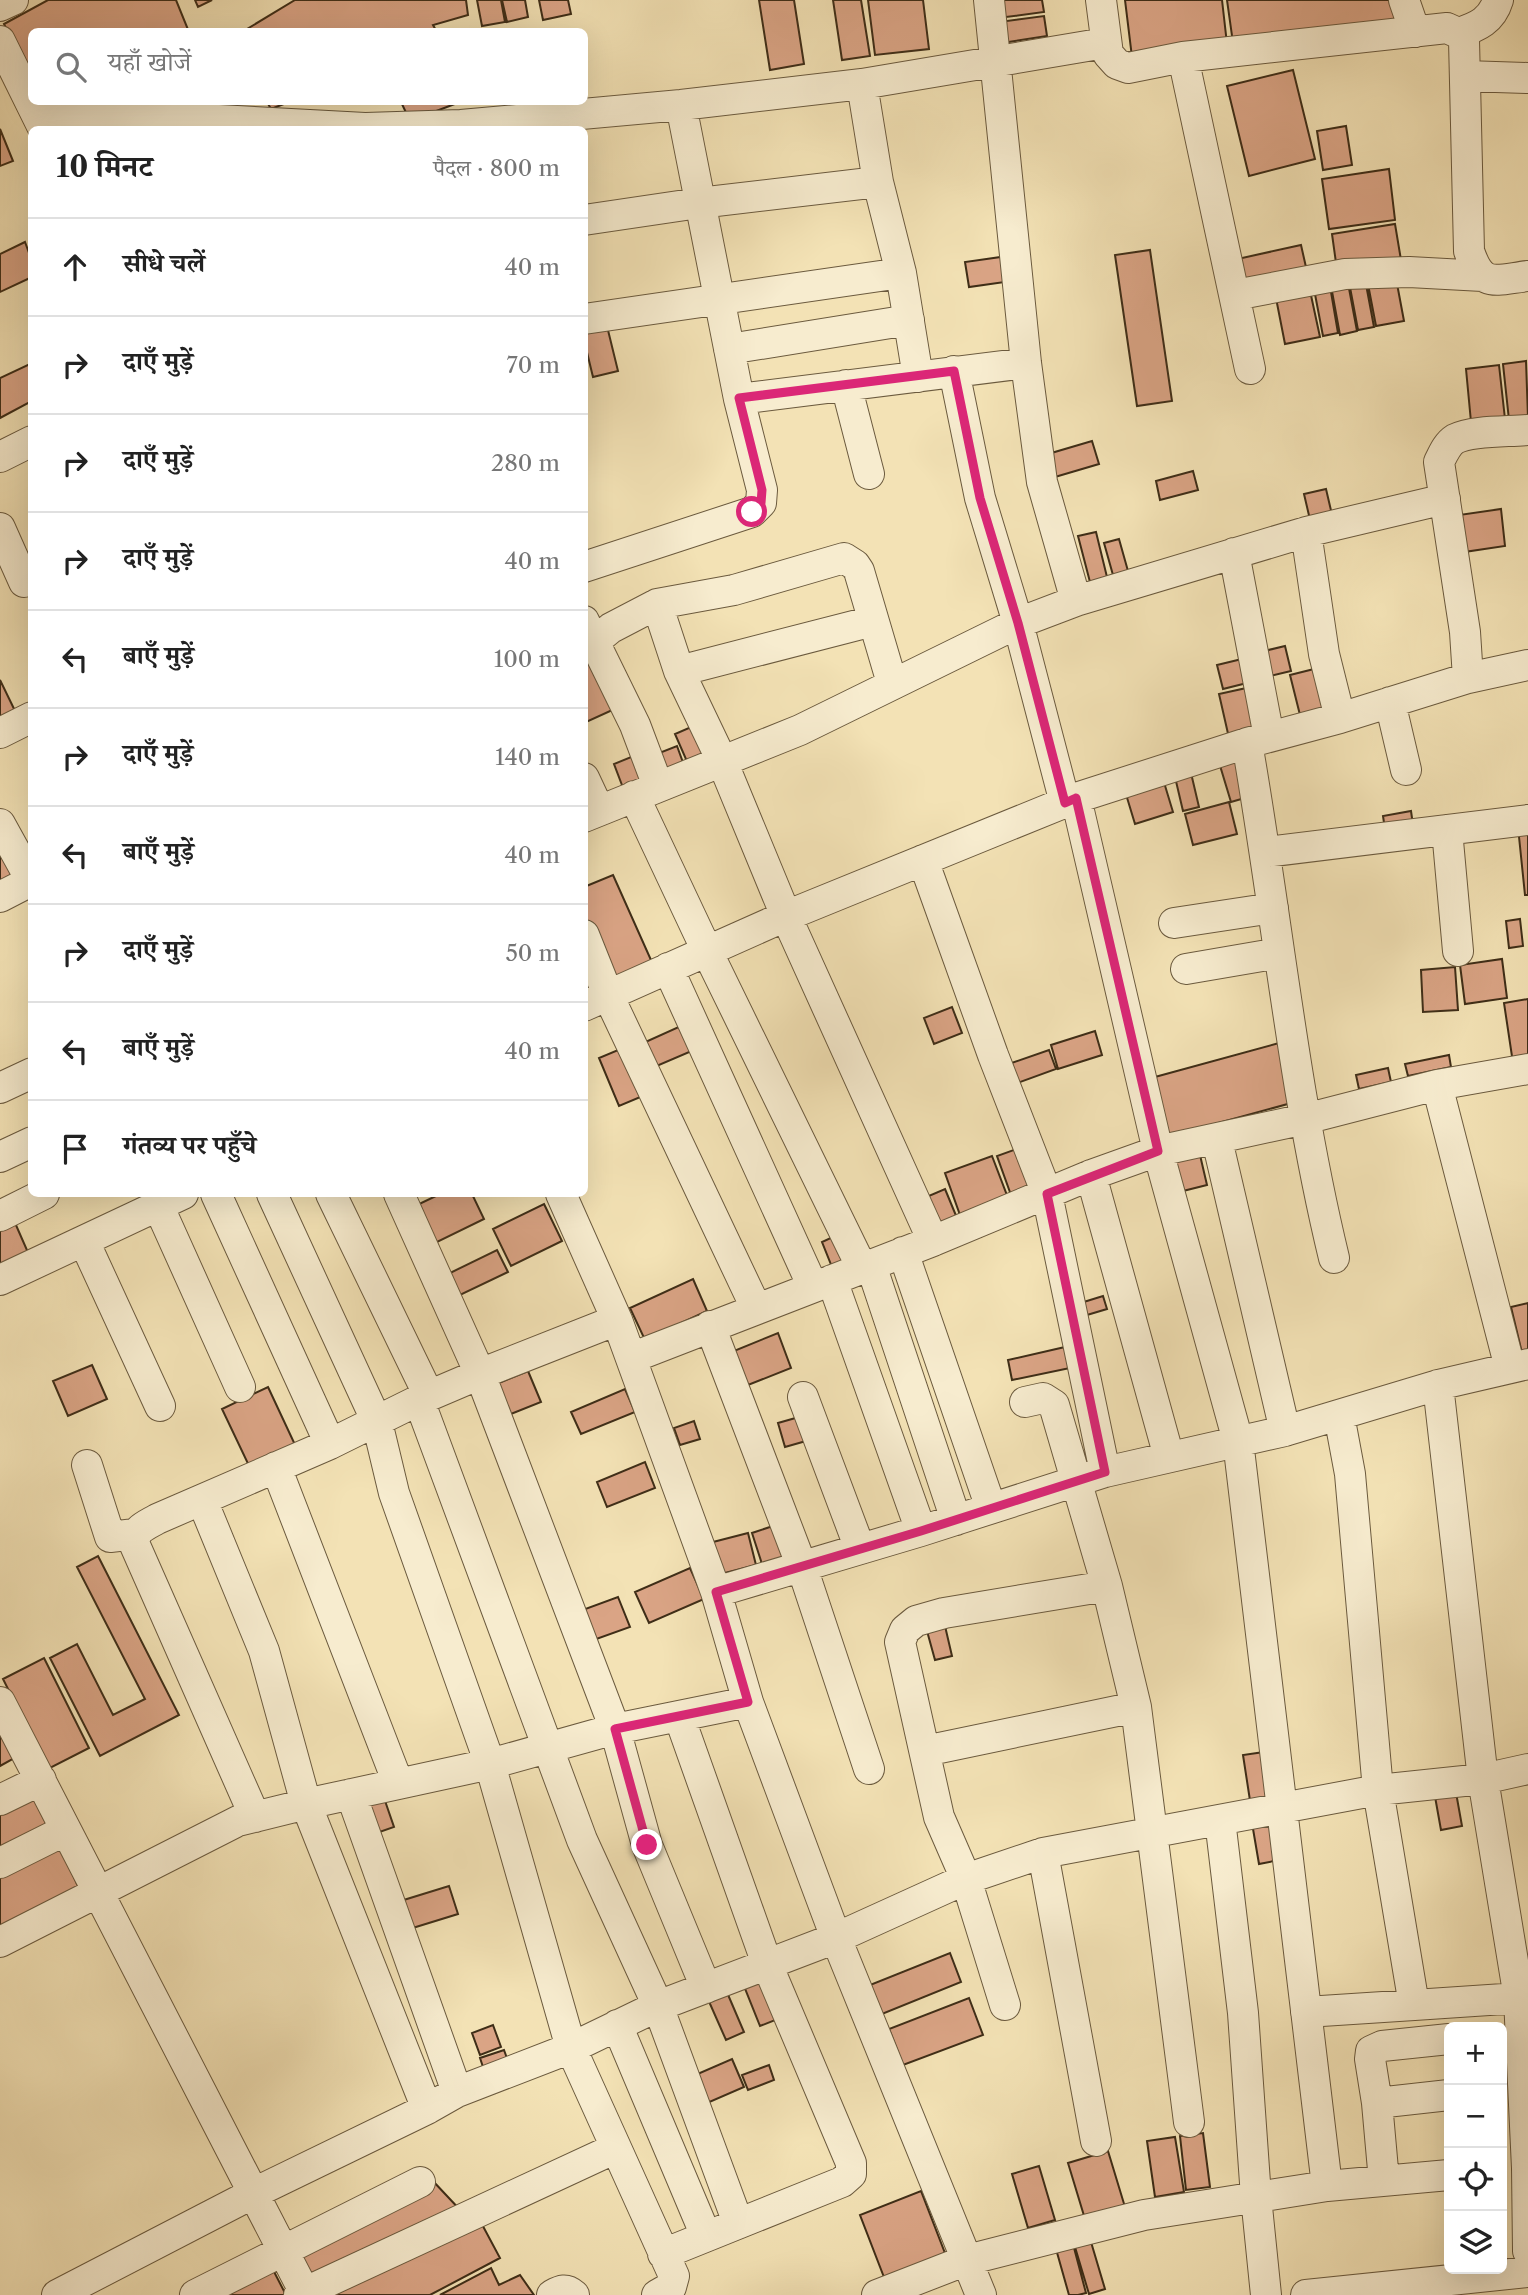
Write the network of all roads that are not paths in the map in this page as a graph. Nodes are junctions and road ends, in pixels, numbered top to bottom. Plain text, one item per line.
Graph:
1 (13, 0) edge
2 (989, 0) edge
3 (1101, 0) edge
4 (1404, 0) edge
5 (1497, 0) edge
6 (0, 6) edge
7 (1415, 32) junction
8 (1458, 33) junction
9 (0, 41) edge
10 (1105, 43) junction
11 (1183, 57) junction
12 (997, 61) junction
13 (1465, 76) junction
14 (1528, 78) edge
15 (862, 84) junction
16 (28, 98) edge
17 (681, 105) junction
18 (39, 120) edge
19 (194, 124) edge
20 (260, 126) edge
21 (496, 126) edge
22 (878, 181) junction
23 (699, 203) junction
24 (588, 219) edge
25 (901, 272) junction
26 (1483, 276) junction
27 (1528, 276) edge
28 (1235, 295) junction
29 (719, 300) junction
30 (588, 318) edge
31 (909, 320) junction
32 (729, 349) junction
33 (1026, 363) junction
34 (1250, 369) dead end
35 (954, 371) junction
36 (918, 377) junction
37 (846, 385) junction
38 (739, 398) junction
39 (1528, 430) edge
40 (28, 443) edge
41 (0, 457) edge
42 (869, 474) dead end
43 (1446, 499) junction
44 (0, 528) edge
45 (1306, 532) junction
46 (1234, 553) junction
47 (588, 566) edge
48 (19, 584) edge
49 (1076, 601) junction
50 (657, 604) junction
51 (873, 621) junction
52 (1018, 623) junction
53 (589, 631) edge
54 (1528, 665) edge
55 (679, 671) junction
56 (1468, 678) junction
57 (892, 683) junction
58 (1390, 702) junction
59 (1340, 718) junction
60 (28, 719) edge
61 (0, 733) edge
62 (1258, 740) junction
63 (722, 761) junction
64 (1406, 770) dead end
65 (646, 791) junction
66 (588, 796) edge
67 (1071, 800) junction
68 (592, 813) edge
69 (1528, 820) edge
70 (0, 824) edge
71 (1447, 830) junction
72 (1266, 852) junction
73 (923, 860) junction
74 (28, 869) edge
75 (0, 897) edge
76 (1273, 908) junction
77 (786, 916) junction
78 (1174, 923) dead end
79 (706, 951) junction
80 (1458, 951) dead end
81 (1279, 953) junction
82 (588, 957) edge
83 (668, 968) junction
84 (1186, 969) dead end
85 (596, 1001) edge
86 (1528, 1069) edge
87 (28, 1075) edge
88 (1437, 1085) junction
89 (0, 1088) edge
90 (1305, 1119) junction
91 (1217, 1140) junction
92 (28, 1144) edge
93 (1158, 1151) junction
94 (0, 1157) edge
95 (1091, 1175) junction
96 (1047, 1194) junction
97 (38, 1197) edge
98 (217, 1197) edge
99 (273, 1197) edge
100 (332, 1197) edge
101 (400, 1197) edge
102 (562, 1197) edge
103 (171, 1199) edge
104 (0, 1216) edge
105 (85, 1241) junction
106 (933, 1241) junction
107 (903, 1252) junction
108 (1335, 1258) dead end
109 (866, 1267) junction
110 (0, 1280) edge
111 (822, 1283) junction
112 (756, 1308) junction
113 (617, 1320) junction
114 (710, 1326) junction
115 (631, 1358) junction
116 (1519, 1366) edge
117 (480, 1374) junction
118 (1438, 1385) junction
119 (240, 1387) dead end
120 (803, 1397) dead end
121 (424, 1398) junction
122 (1025, 1402) dead end
123 (160, 1406) dead end
124 (1339, 1415) junction
125 (377, 1422) junction
126 (1285, 1431) junction
127 (1238, 1441) junction
128 (330, 1444) junction
129 (1169, 1457) junction
130 (87, 1465) dead end
131 (276, 1467) junction
132 (1105, 1472) junction
133 (1077, 1481) junction
134 (202, 1500) junction
135 (991, 1508) junction
136 (957, 1520) junction
137 (921, 1531) junction
138 (135, 1534) junction
139 (860, 1549) junction
140 (802, 1567) junction
141 (1107, 1586) junction
142 (716, 1592) junction
143 (748, 1702) junction
144 (1, 1706) edge
145 (1136, 1707) junction
146 (678, 1716) junction
147 (615, 1729) junction
148 (548, 1747) junction
149 (925, 1751) junction
150 (490, 1764) junction
151 (869, 1769) dead end
152 (1528, 1769) edge
153 (1483, 1779) junction
154 (41, 1780) junction
155 (398, 1783) junction
156 (1378, 1790) junction
157 (351, 1794) junction
158 (0, 1800) edge
159 (306, 1804) junction
160 (1283, 1808) junction
161 (255, 1817) junction
162 (1220, 1820) junction
163 (66, 1830) junction
164 (1153, 1833) junction
165 (1043, 1853) junction
166 (0, 1863) edge
167 (966, 1879) junction
168 (98, 1893) junction
169 (836, 1938) junction
170 (0, 1942) edge
171 (767, 1964) junction
172 (706, 1988) junction
173 (1519, 1998) junction
174 (1005, 2005) dead end
175 (1414, 2005) junction
176 (658, 2006) junction
177 (1306, 2012) junction
178 (617, 2025) junction
179 (1517, 2032) edge
180 (1444, 2040) edge
181 (571, 2048) junction
182 (1518, 2088) edge
183 (457, 2092) junction
184 (1444, 2096) edge
185 (1377, 2103) junction
186 (427, 2109) junction
187 (1189, 2122) dead end
188 (1096, 2141) dead end
189 (615, 2148) junction
190 (1528, 2168) edge
191 (1507, 2170) edge
192 (1444, 2175) edge
193 (1384, 2181) junction
194 (420, 2182) dead end
195 (1327, 2186) junction
196 (254, 2193) junction
197 (1255, 2197) junction
198 (738, 2223) junction
199 (706, 2236) junction
200 (283, 2250) junction
201 (1528, 2251) edge
202 (663, 2254) junction
203 (967, 2260) junction
204 (1528, 2272) edge
205 (304, 2294) edge
206 (57, 2295) edge
207 (195, 2295) edge
208 (552, 2295) edge
209 (574, 2295) edge
210 (657, 2295) edge
211 (877, 2295) edge
212 (981, 2295) edge
213 (1266, 2295) edge
214 (1306, 2295) edge

1 - 6 street
2 - 12 street
3 - 10 street
4 - 7 street
5 - 8 street
7 - 8 street
7 - 11 street
8 - 13 street
9 - 16 street
10 - 11 street
10 - 12 street
11 - 28 street
12 - 15 street
12 - 33 street
13 - 14 street
13 - 26 street
15 - 17 street
15 - 22 street
17 - 21 street
17 - 23 street
18 - 19 street
19 - 20 street
22 - 23 street
22 - 25 street
23 - 24 street
23 - 29 street
25 - 29 street
25 - 31 street
26 - 27 street
26 - 28 street
28 - 34 street
29 - 30 street
29 - 32 street
31 - 32 street
31 - 36 street
32 - 38 street
33 - 35 street
33 - 49 street
35 - 36 street
35 - 52 street
36 - 37 street
37 - 38 street
37 - 42 street
38 - 47 street
39 - 43 street
40 - 41 street
43 - 45 street
43 - 56 street
44 - 48 street
45 - 46 street
45 - 59 street
46 - 49 street
46 - 62 street
49 - 52 street
50 - 51 street
50 - 53 street
50 - 55 street
51 - 55 street
51 - 57 street
52 - 57 street
52 - 67 street
53 - 65 street
54 - 56 street
55 - 63 street
56 - 58 street
57 - 63 street
58 - 59 street
58 - 64 street
59 - 62 street
60 - 61 street
62 - 67 street
62 - 72 street
63 - 65 street
63 - 77 street
65 - 68 street
65 - 79 street
66 - 68 street
67 - 73 street
67 - 93 street
69 - 71 street
70 - 74 street
71 - 72 street
71 - 80 street
72 - 76 street
73 - 77 street
73 - 96 street
74 - 75 street
76 - 78 street
76 - 81 street
77 - 79 street
77 - 106 street
79 - 83 street
79 - 109 street
81 - 84 street
81 - 90 street
82 - 85 street
83 - 85 street
83 - 111 street
85 - 112 street
86 - 88 street
87 - 89 street
88 - 90 street
88 - 116 street
90 - 91 street
90 - 108 street
91 - 93 street
91 - 126 street
92 - 94 street
93 - 95 street
93 - 127 street
95 - 96 street
95 - 129 street
96 - 106 street
96 - 132 street
97 - 104 street
98 - 128 street
99 - 125 street
100 - 121 street
101 - 117 street
102 - 113 street
103 - 105 street
103 - 119 street
105 - 110 street
105 - 123 street
106 - 107 street
107 - 109 street
107 - 135 street
109 - 111 street
109 - 136 street
111 - 112 street
111 - 137 street
112 - 114 street
113 - 115 street
113 - 117 street
114 - 115 street
114 - 140 street
115 - 142 street
116 - 118 street
117 - 121 street
117 - 147 street
118 - 124 street
118 - 153 street
120 - 139 street
121 - 125 street
121 - 148 street
122 - 133 street
124 - 126 street
124 - 156 street
125 - 128 street
125 - 150 street
126 - 127 street
127 - 129 street
127 - 160 street
128 - 131 street
129 - 132 street
130 - 138 street
131 - 134 street
131 - 155 street
132 - 133 street
133 - 135 street
133 - 141 street
134 - 138 street
134 - 159 street
135 - 136 street
136 - 137 street
137 - 139 street
138 - 161 street
139 - 140 street
140 - 142 street
140 - 151 street
141 - 145 street
141 - 149 street
142 - 143 street
143 - 146 street
143 - 169 street
144 - 154 street
145 - 149 street
145 - 164 street
146 - 147 street
146 - 171 street
147 - 148 street
147 - 172 street
148 - 150 street
148 - 176 street
149 - 167 street
150 - 155 street
150 - 181 street
152 - 153 street
153 - 156 street
153 - 173 street
154 - 158 street
154 - 163 street
155 - 157 street
156 - 160 street
156 - 175 street
157 - 159 street
157 - 183 street
159 - 161 street
159 - 186 street
160 - 162 street
160 - 177 street
161 - 168 street
162 - 164 street
162 - 197 street
163 - 166 street
163 - 168 street
164 - 165 street
164 - 187 street
165 - 167 street
165 - 188 street
167 - 169 street
167 - 174 street
168 - 170 street
168 - 196 street
169 - 171 street
169 - 203 street
171 - 172 street
171 - 198 street
172 - 176 street
173 - 175 street
173 - 179 street
175 - 177 street
176 - 178 street
176 - 198 street
177 - 195 street
178 - 181 street
178 - 199 street
179 - 182 street
180 - 185 street
181 - 183 street
181 - 189 street
182 - 190 street
183 - 186 street
184 - 185 street
185 - 193 street
186 - 196 street
189 - 202 street
189 - 205 street
190 - 191 street
190 - 201 street
192 - 193 street
193 - 195 street
194 - 200 street
195 - 197 street
196 - 200 street
196 - 206 street
197 - 203 street
197 - 213 street
198 - 199 street
199 - 202 street
200 - 205 street
200 - 207 street
202 - 210 street
203 - 211 street
203 - 212 street
204 - 214 street
208 - 209 street

